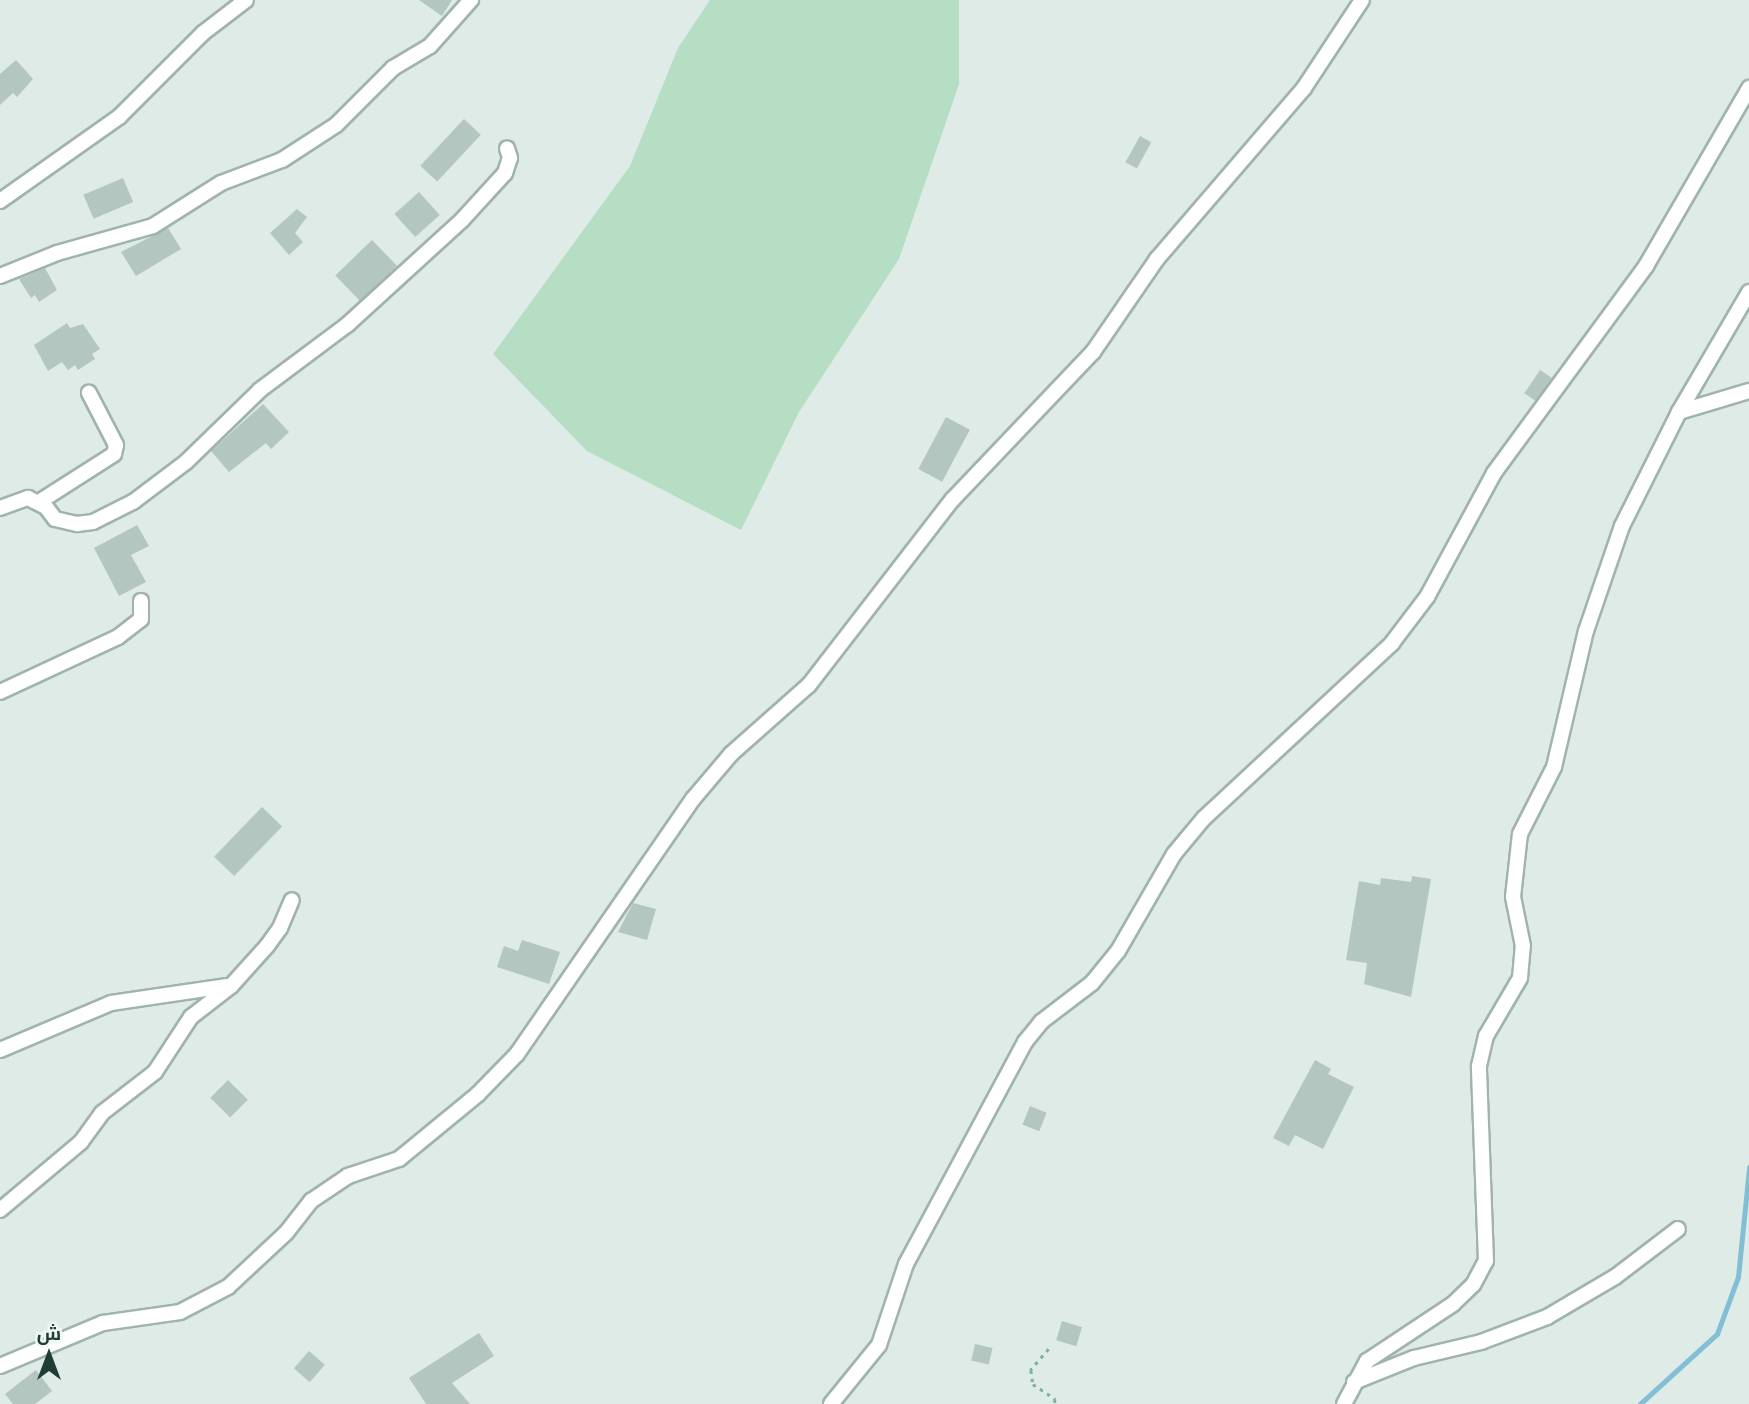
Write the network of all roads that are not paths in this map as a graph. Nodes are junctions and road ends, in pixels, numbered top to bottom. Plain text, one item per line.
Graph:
1 (246, 0) edge
2 (471, 0) edge
3 (1362, 0) edge
4 (1749, 88) edge
5 (1744, 105) edge
6 (507, 149) dead end
7 (0, 201) edge
8 (0, 276) edge
9 (1749, 292) edge
10 (1749, 391) edge
11 (89, 393) dead end
12 (1679, 412) junction
13 (39, 502) junction
14 (0, 508) edge
15 (141, 601) dead end
16 (0, 692) edge
17 (292, 900) dead end
18 (231, 986) junction
19 (0, 1050) edge
20 (0, 1210) edge
21 (1678, 1229) dead end
22 (0, 1366) edge
23 (1354, 1382) junction
24 (831, 1404) edge
25 (1344, 1404) edge

1 - 7 street
2 - 8 street
3 - 22 street
4 - 5 street
5 - 24 street
6 - 13 street
9 - 12 street
10 - 12 street
11 - 13 street
12 - 23 street
13 - 14 street
15 - 16 street
17 - 18 street
18 - 19 street
18 - 20 street
21 - 23 street
23 - 25 street

